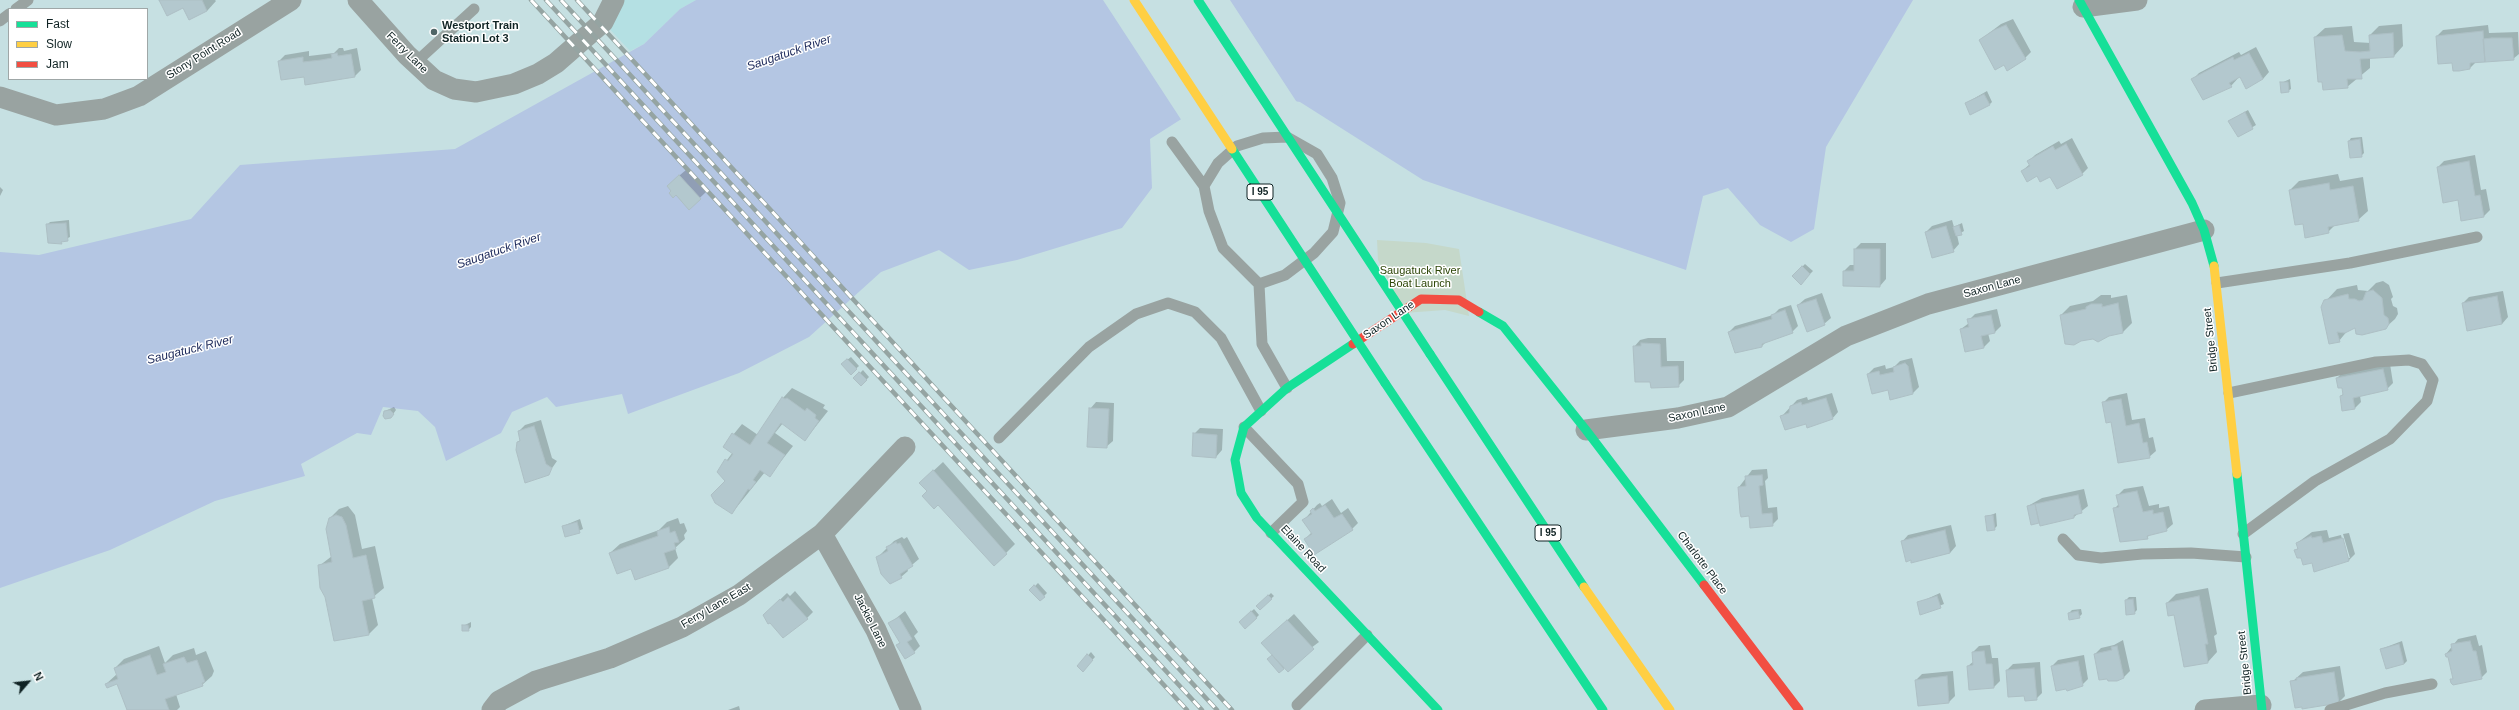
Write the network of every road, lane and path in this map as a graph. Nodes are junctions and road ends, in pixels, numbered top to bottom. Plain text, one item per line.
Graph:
1 (28, 0) edge
2 (291, 0) edge
3 (358, 0) edge
4 (614, 0) edge
5 (1134, 0) edge
6 (1198, 0) edge
7 (2137, 0) edge
8 (2081, 3) edge
9 (17, 8) edge
10 (474, 9) dead end
11 (8, 15) edge
12 (0, 21) edge
13 (415, 63) junction
14 (0, 97) edge
15 (1172, 142) dead end
16 (1204, 186) junction
17 (2204, 230) junction
18 (2477, 237) dead end
19 (2217, 283) junction
20 (1259, 284) junction
21 (1287, 388) junction
22 (2229, 393) junction
23 (1261, 411) junction
24 (1244, 427) junction
25 (1586, 430) junction
26 (999, 438) dead end
27 (905, 447) dead end
28 (1271, 533) junction
29 (822, 534) junction
30 (2243, 534) junction
31 (2063, 539) dead end
32 (2246, 557) junction
33 (1367, 634) junction
34 (2432, 684) dead end
35 (1297, 705) dead end
36 (2261, 707) edge
37 (492, 710) edge
38 (911, 710) edge
39 (1438, 710) edge
40 (1603, 710) edge
41 (1670, 710) edge
42 (1799, 710) edge
43 (2205, 710) edge
44 (2330, 710) edge

1 - 9 lane
2 - 14 street, Stony Point Road
3 - 13 street, Ferry Lane
4 - 13 street, Ferry Lane
5 - 40 main road, I 95, bridge
6 - 41 main road, I 95, bridge
7 - 8 street
8 - 17 main road, Bridge Street
10 - 13 lane
11 - 12 lane
15 - 16 lane
16 - 20 lane
16 - 20 lane
17 - 19 main road, Bridge Street
17 - 25 street, Saxon Lane
18 - 19 lane
19 - 22 main road, Bridge Street
20 - 21 lane
21 - 23 main road
21 - 25 main road, Saxon Lane
22 - 30 main road, Bridge Street
22 - 30 lane
23 - 24 main road
23 - 26 lane
24 - 28 main road, Elaine Road
24 - 28 lane
25 - 42 main road, Charlotte Place
27 - 29 street, Ferry Lane East
28 - 33 main road, Elaine Road
29 - 37 street, Ferry Lane East
29 - 38 street, Jackie Lane
30 - 32 main road, Bridge Street
31 - 32 lane
32 - 36 main road, Bridge Street
33 - 35 lane
33 - 39 main road, Elaine Road
34 - 44 lane
36 - 43 street

